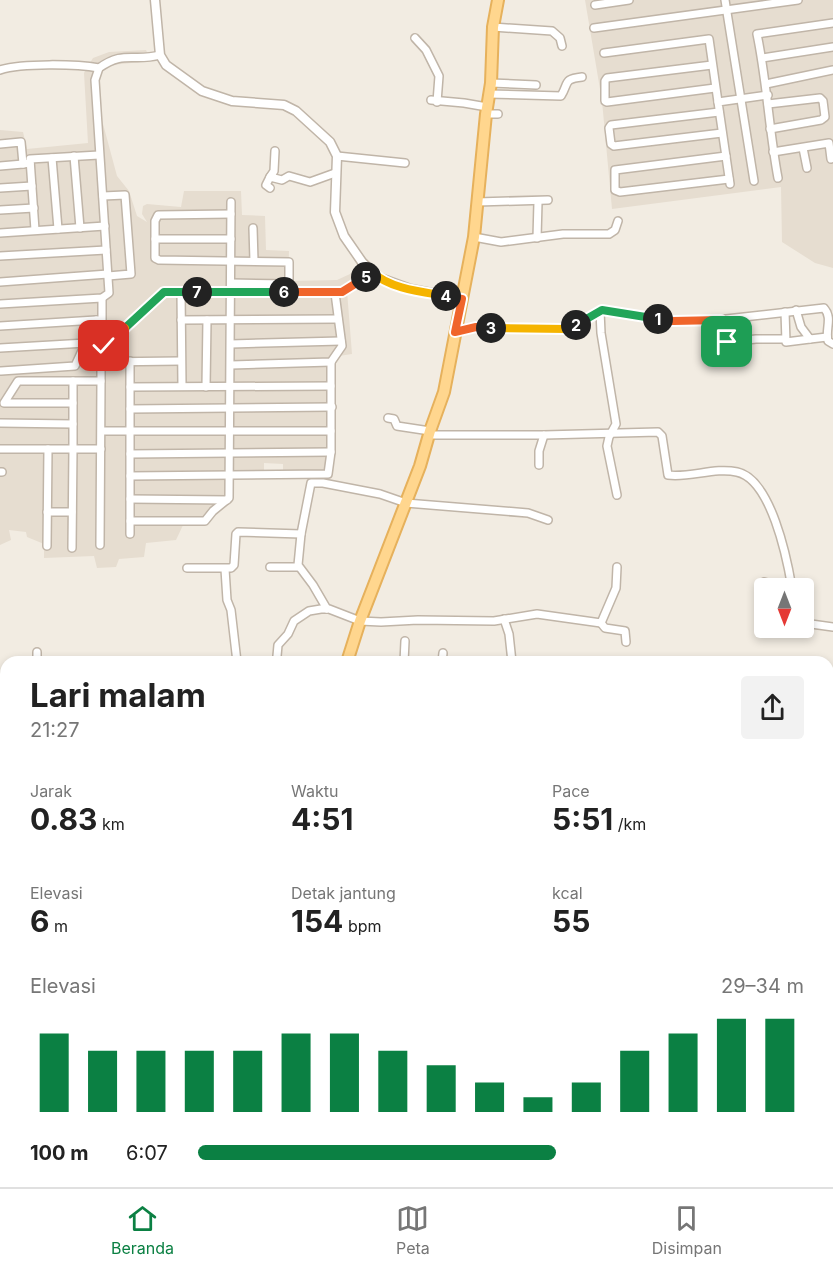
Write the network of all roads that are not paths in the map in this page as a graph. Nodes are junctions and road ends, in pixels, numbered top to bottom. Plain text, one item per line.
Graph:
1 (154, 0) edge
2 (498, 0) edge
3 (629, 0) edge
4 (725, 0) edge
5 (798, 0) edge
6 (595, 5) dead end
7 (726, 10) junction
8 (833, 23) edge
9 (493, 27) junction
10 (594, 28) dead end
11 (415, 38) dead end
12 (562, 46) dead end
13 (833, 47) edge
14 (604, 53) dead end
15 (160, 55) junction
16 (762, 58) junction
17 (712, 65) junction
18 (99, 68) junction
19 (0, 70) edge
20 (833, 70) edge
21 (582, 77) dead end
22 (766, 84) junction
23 (536, 85) dead end
24 (716, 88) junction
25 (490, 89) junction
26 (768, 95) junction
27 (740, 98) junction
28 (718, 102) junction
29 (768, 104) junction
30 (486, 111) junction
31 (719, 111) junction
32 (498, 114) dead end
33 (770, 129) junction
34 (722, 133) junction
35 (0, 144) edge
36 (804, 148) junction
37 (275, 152) dead end
38 (773, 152) junction
39 (99, 155) junction
40 (74, 156) junction
41 (338, 156) junction
42 (726, 156) junction
43 (52, 158) junction
44 (831, 159) dead end
45 (405, 163) dead end
46 (27, 164) junction
47 (0, 166) edge
48 (807, 168) dead end
49 (335, 173) junction
50 (270, 177) junction
51 (778, 178) dead end
52 (754, 181) dead end
53 (32, 186) junction
54 (0, 188) edge
55 (270, 188) dead end
56 (103, 196) junction
57 (548, 200) dead end
58 (231, 202) dead end
59 (477, 202) junction
60 (538, 202) junction
61 (34, 207) junction
62 (0, 210) edge
63 (231, 214) junction
64 (618, 221) dead end
65 (105, 226) junction
66 (80, 228) junction
67 (253, 228) dead end
68 (58, 229) junction
69 (35, 231) junction
70 (0, 233) edge
71 (474, 237) junction
72 (537, 238) junction
73 (155, 239) junction
74 (231, 239) junction
75 (106, 250) junction
76 (0, 256) edge
77 (231, 261) junction
78 (254, 261) junction
79 (372, 272) junction
80 (108, 275) junction
81 (0, 282) edge
82 (231, 283) junction
83 (289, 284) junction
84 (181, 292) junction
85 (231, 292) junction
86 (289, 292) junction
87 (335, 293) junction
88 (102, 298) junction
89 (462, 299) junction
90 (0, 304) edge
91 (796, 310) junction
92 (600, 311) junction
93 (785, 312) junction
94 (231, 319) junction
95 (338, 319) junction
96 (96, 320) junction
97 (181, 320) junction
98 (207, 320) junction
99 (721, 320) junction
100 (0, 326) edge
101 (455, 332) junction
102 (826, 337) junction
103 (784, 339) junction
104 (810, 339) junction
105 (341, 341) junction
106 (86, 343) junction
107 (231, 344) junction
108 (833, 344) edge
109 (0, 348) edge
110 (181, 361) junction
111 (101, 362) junction
112 (130, 362) junction
113 (331, 362) junction
114 (231, 365) junction
115 (1, 370) edge
116 (73, 381) junction
117 (101, 381) junction
118 (182, 386) junction
119 (331, 386) junction
120 (130, 387) junction
121 (206, 387) junction
122 (231, 387) junction
123 (73, 403) junction
124 (332, 407) junction
125 (130, 409) junction
126 (230, 409) junction
127 (388, 418) dead end
128 (0, 423) edge
129 (73, 424) junction
130 (102, 431) junction
131 (130, 431) junction
132 (230, 431) junction
133 (331, 431) junction
134 (613, 432) junction
135 (430, 433) junction
136 (544, 435) junction
137 (0, 449) edge
138 (48, 449) junction
139 (73, 449) junction
140 (101, 449) junction
141 (331, 452) junction
142 (130, 454) junction
143 (230, 454) junction
144 (539, 465) dead end
145 (130, 476) junction
146 (230, 477) junction
147 (616, 495) dead end
148 (130, 499) junction
149 (227, 500) junction
150 (406, 503) junction
151 (47, 512) junction
152 (72, 512) junction
153 (548, 520) dead end
154 (130, 521) junction
155 (130, 534) dead end
156 (301, 534) junction
157 (100, 545) dead end
158 (47, 546) dead end
159 (72, 548) dead end
160 (270, 567) dead end
161 (298, 567) junction
162 (617, 567) dead end
163 (187, 568) dead end
164 (225, 568) junction
165 (790, 578) edge
166 (327, 609) junction
167 (504, 619) junction
168 (360, 621) junction
169 (601, 624) junction
170 (814, 624) edge
171 (833, 627) edge
172 (405, 641) dead end
173 (626, 642) dead end
174 (37, 652) dead end
175 (443, 653) dead end
176 (37, 656) edge
177 (236, 656) edge
178 (277, 656) dead end
179 (349, 656) edge
180 (404, 656) edge
181 (443, 656) edge
182 (511, 656) edge

1 - 15 street
2 - 9 main road
3 - 6 street
4 - 7 street
5 - 7 street
7 - 10 street
7 - 27 street
8 - 16 street
9 - 12 street
9 - 25 main road
11 - 30 street
13 - 16 street
14 - 17 street
15 - 18 street
15 - 41 street
16 - 22 street
17 - 24 street
17 - 24 street
18 - 19 street
18 - 39 street
20 - 22 street
21 - 25 street
22 - 26 street
23 - 25 street
24 - 28 street
25 - 30 main road
26 - 27 street
26 - 29 street
27 - 28 street
27 - 52 street
28 - 31 street
29 - 33 street
29 - 33 street
30 - 32 street
30 - 59 main road
31 - 34 street
31 - 34 street
33 - 38 street
34 - 42 street
35 - 46 street
36 - 38 street
36 - 44 street
36 - 48 street
37 - 50 street
38 - 51 street
39 - 40 street
39 - 56 street
40 - 43 street
40 - 66 street
41 - 45 street
41 - 49 street
42 - 42 street
43 - 46 street
43 - 68 street
46 - 47 street
46 - 53 street
49 - 50 street
49 - 79 street
50 - 55 street
53 - 54 street
53 - 61 street
56 - 65 street
56 - 80 street
57 - 60 street
58 - 63 street
59 - 60 street
59 - 71 main road
60 - 72 street
61 - 62 street
61 - 69 street
63 - 73 street
63 - 74 street
64 - 72 street
65 - 66 street
65 - 75 street
66 - 68 street
67 - 78 street
68 - 69 street
69 - 70 street
71 - 72 street
71 - 89 main road
73 - 74 street
73 - 77 street
74 - 77 street
75 - 76 street
75 - 80 street
77 - 78 street
77 - 82 street
78 - 83 street
79 - 87 street
79 - 89 street
80 - 81 street
80 - 88 street
82 - 83 street
82 - 85 street
83 - 86 street
84 - 85 street
84 - 97 street
84 - 111 street
85 - 86 street
85 - 94 street
86 - 87 street
87 - 95 street
88 - 90 street
88 - 96 street
89 - 101 main road
91 - 93 street
91 - 102 street
91 - 104 street
92 - 99 street
92 - 101 street
92 - 134 street
93 - 99 street
93 - 103 street
94 - 95 street
94 - 98 street
94 - 107 street
95 - 105 street
96 - 100 street
96 - 106 street
97 - 98 street
97 - 110 street
98 - 121 street
99 - 103 street
101 - 135 main road
102 - 104 street
102 - 108 street
103 - 104 street
105 - 107 street
105 - 113 street
106 - 109 street
106 - 115 street
107 - 114 street
110 - 112 street
110 - 118 street
111 - 112 street
111 - 117 street
112 - 120 street
113 - 114 street
113 - 119 street
114 - 122 street
116 - 117 street
116 - 123 street
116 - 123 street
117 - 130 street
118 - 120 street
118 - 121 street
119 - 122 street
119 - 124 street
120 - 125 street
121 - 122 street
122 - 126 street
123 - 129 street
124 - 126 street
124 - 133 street
125 - 126 street
125 - 131 street
126 - 132 street
127 - 135 street
128 - 129 street
129 - 139 street
130 - 131 street
130 - 140 street
131 - 132 street
131 - 142 street
132 - 133 street
132 - 143 street
133 - 141 street
134 - 136 street
134 - 147 street
134 - 165 street
135 - 136 street
135 - 150 main road
136 - 144 street
137 - 138 street
138 - 139 street
138 - 151 street
139 - 140 street
139 - 152 street
140 - 157 street
141 - 143 street
141 - 146 street
142 - 143 street
142 - 145 street
143 - 146 street
145 - 146 street
145 - 148 street
146 - 149 street
148 - 149 street
148 - 154 street
149 - 154 street
150 - 153 street
150 - 156 street
150 - 168 main road
151 - 152 street
151 - 158 street
152 - 159 street
154 - 155 street
156 - 161 street
156 - 164 street
160 - 161 street
161 - 166 street
162 - 169 street
163 - 164 street
164 - 177 street
166 - 168 street
166 - 178 street
167 - 168 street
167 - 169 street
167 - 182 street
168 - 179 main road
169 - 173 street
170 - 171 street
172 - 180 street
174 - 176 street
175 - 181 street

